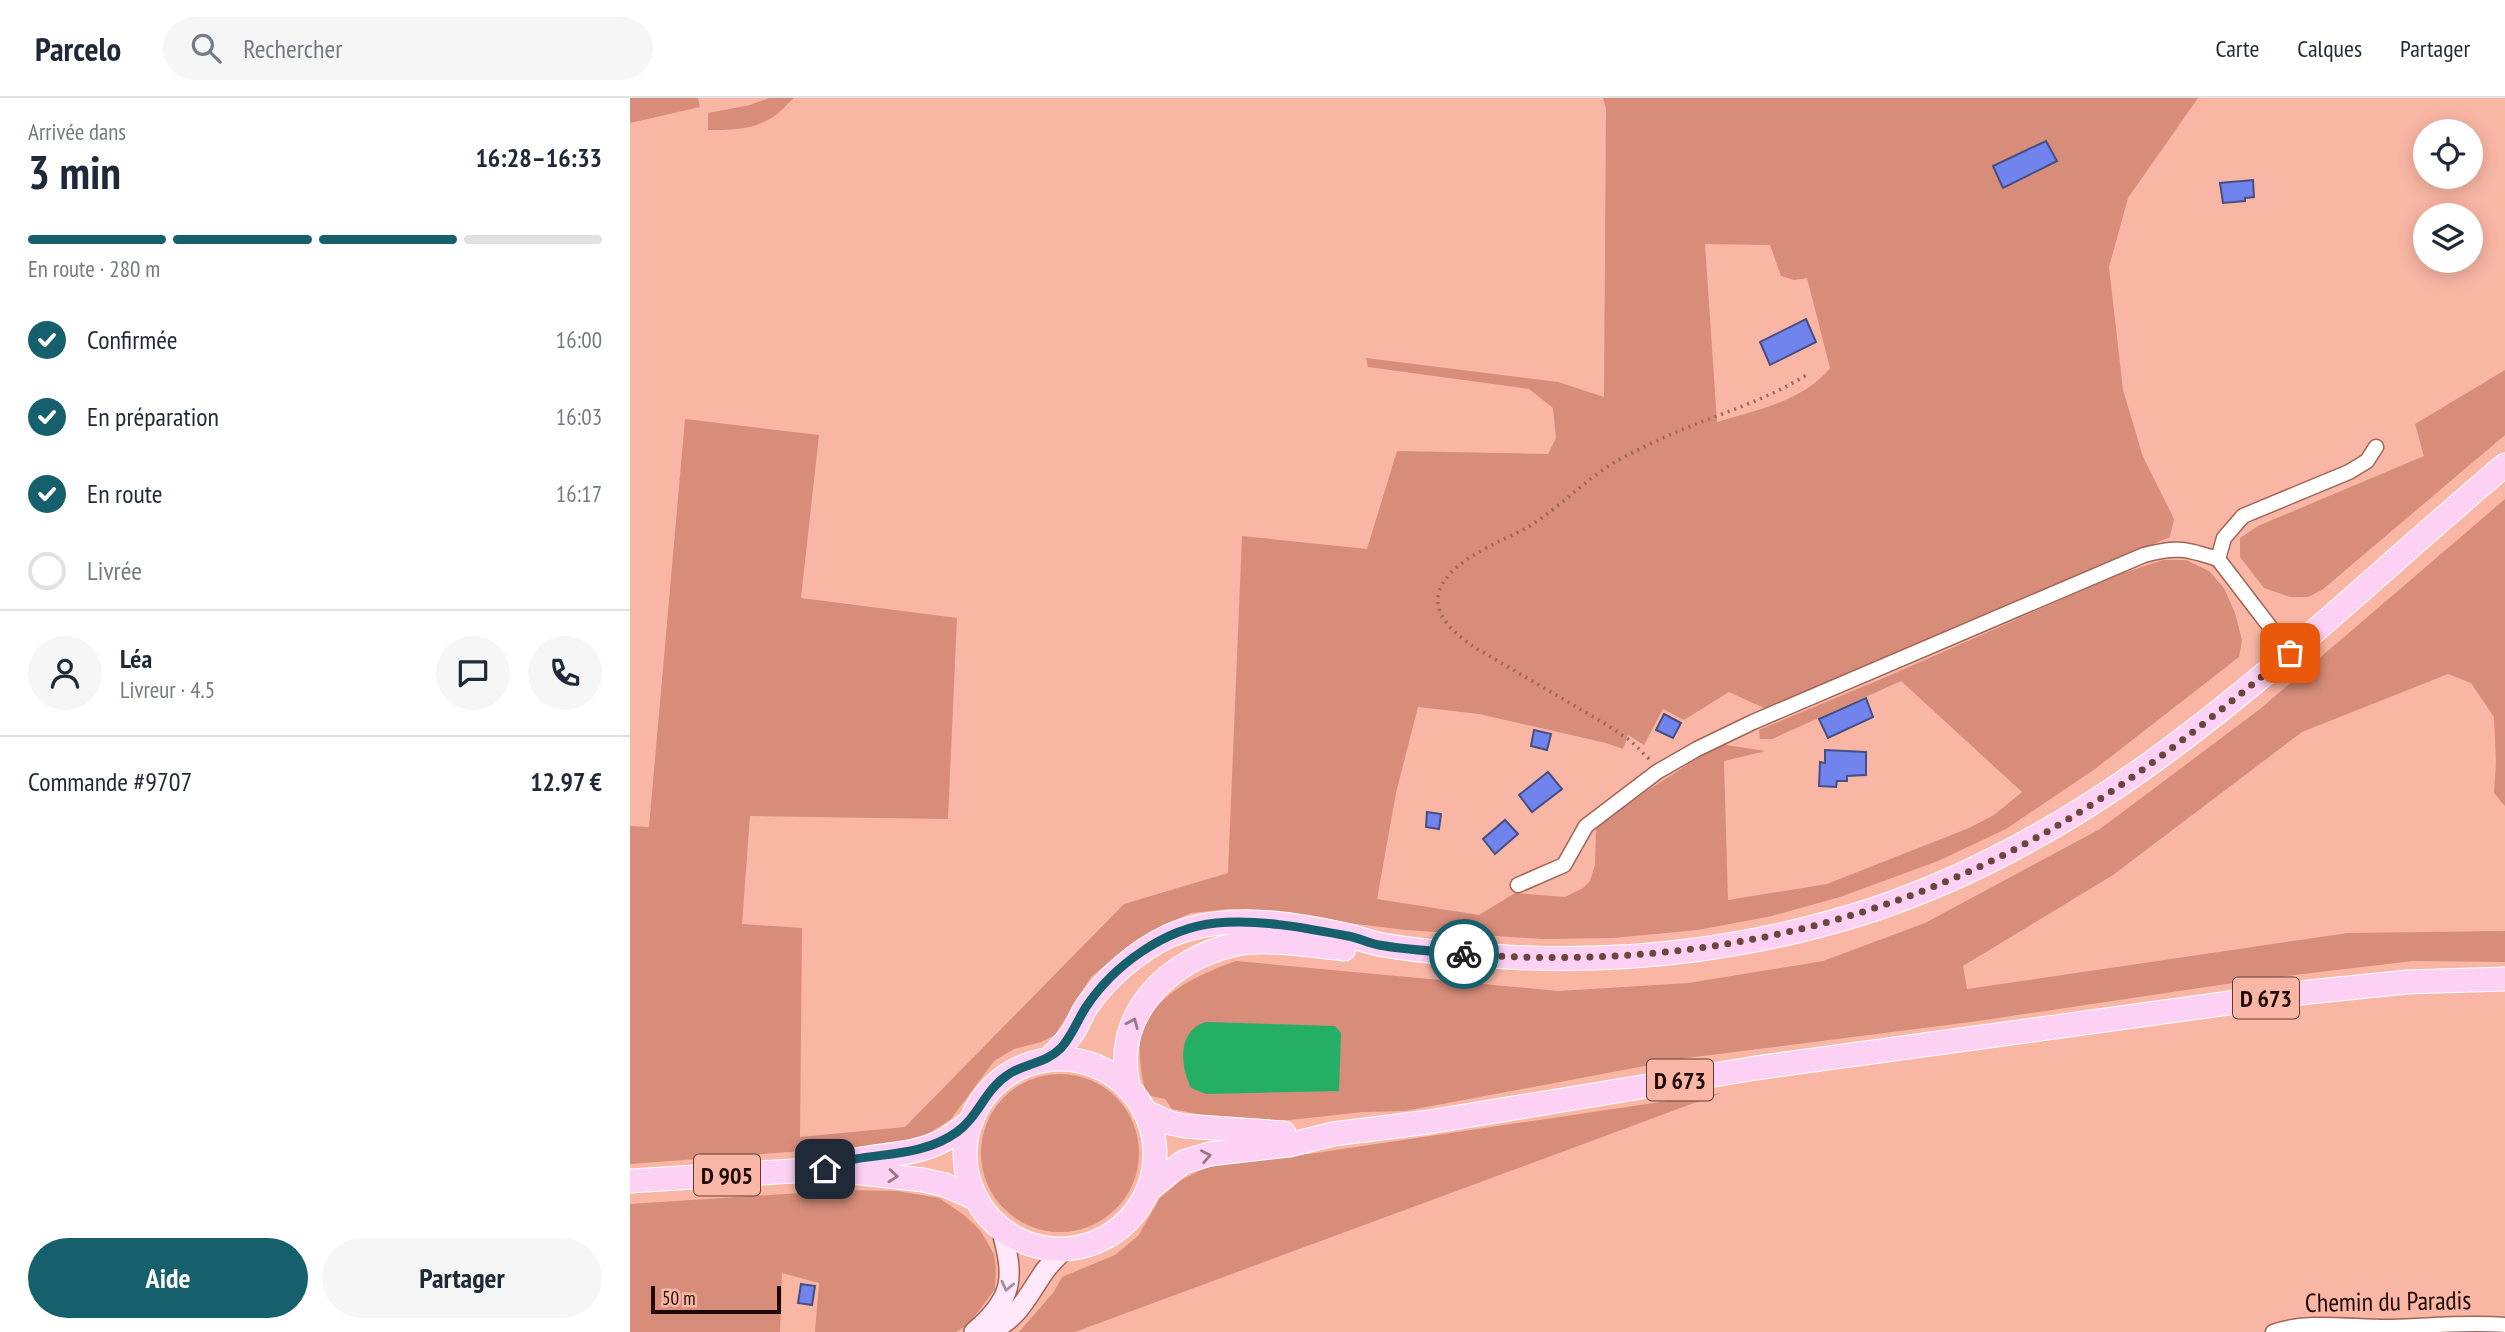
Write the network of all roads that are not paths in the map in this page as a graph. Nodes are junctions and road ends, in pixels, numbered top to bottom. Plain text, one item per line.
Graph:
1 (2376, 447) dead end
2 (2505, 465) edge
3 (2218, 559) junction
4 (2290, 653) junction
5 (1518, 884) dead end
6 (1378, 945) junction
7 (2505, 979) edge
8 (1048, 1060) junction
9 (1129, 1089) junction
10 (1144, 1111) junction
11 (972, 1120) junction
12 (1333, 1134) junction
13 (825, 1169) junction
14 (630, 1181) edge
15 (1148, 1190) junction
16 (976, 1199) junction
17 (1001, 1229) junction
18 (1065, 1249) junction
19 (2505, 1325) edge
20 (974, 1332) edge
21 (989, 1332) edge
22 (2273, 1332) edge

1 - 3 street
2 - 4 main road
3 - 4 street
3 - 5 street
4 - 6 main road
6 - 8 main road
9 -> 6 main road
7 - 12 main road, D 673
8 - 9 main road
8 - 11 main road
9 - 10 main road
10 - 12 main road, D 673
10 - 15 main road
11 - 13 main road, D 905
11 - 16 main road
15 -> 12 main road, D 673
13 - 14 main road, D 905
13 -> 16 main road, D 905
15 - 18 main road
16 - 17 main road
17 - 18 main road
17 -> 20 main road
18 - 21 main road
19 - 22 street, Chemin du Paradis

